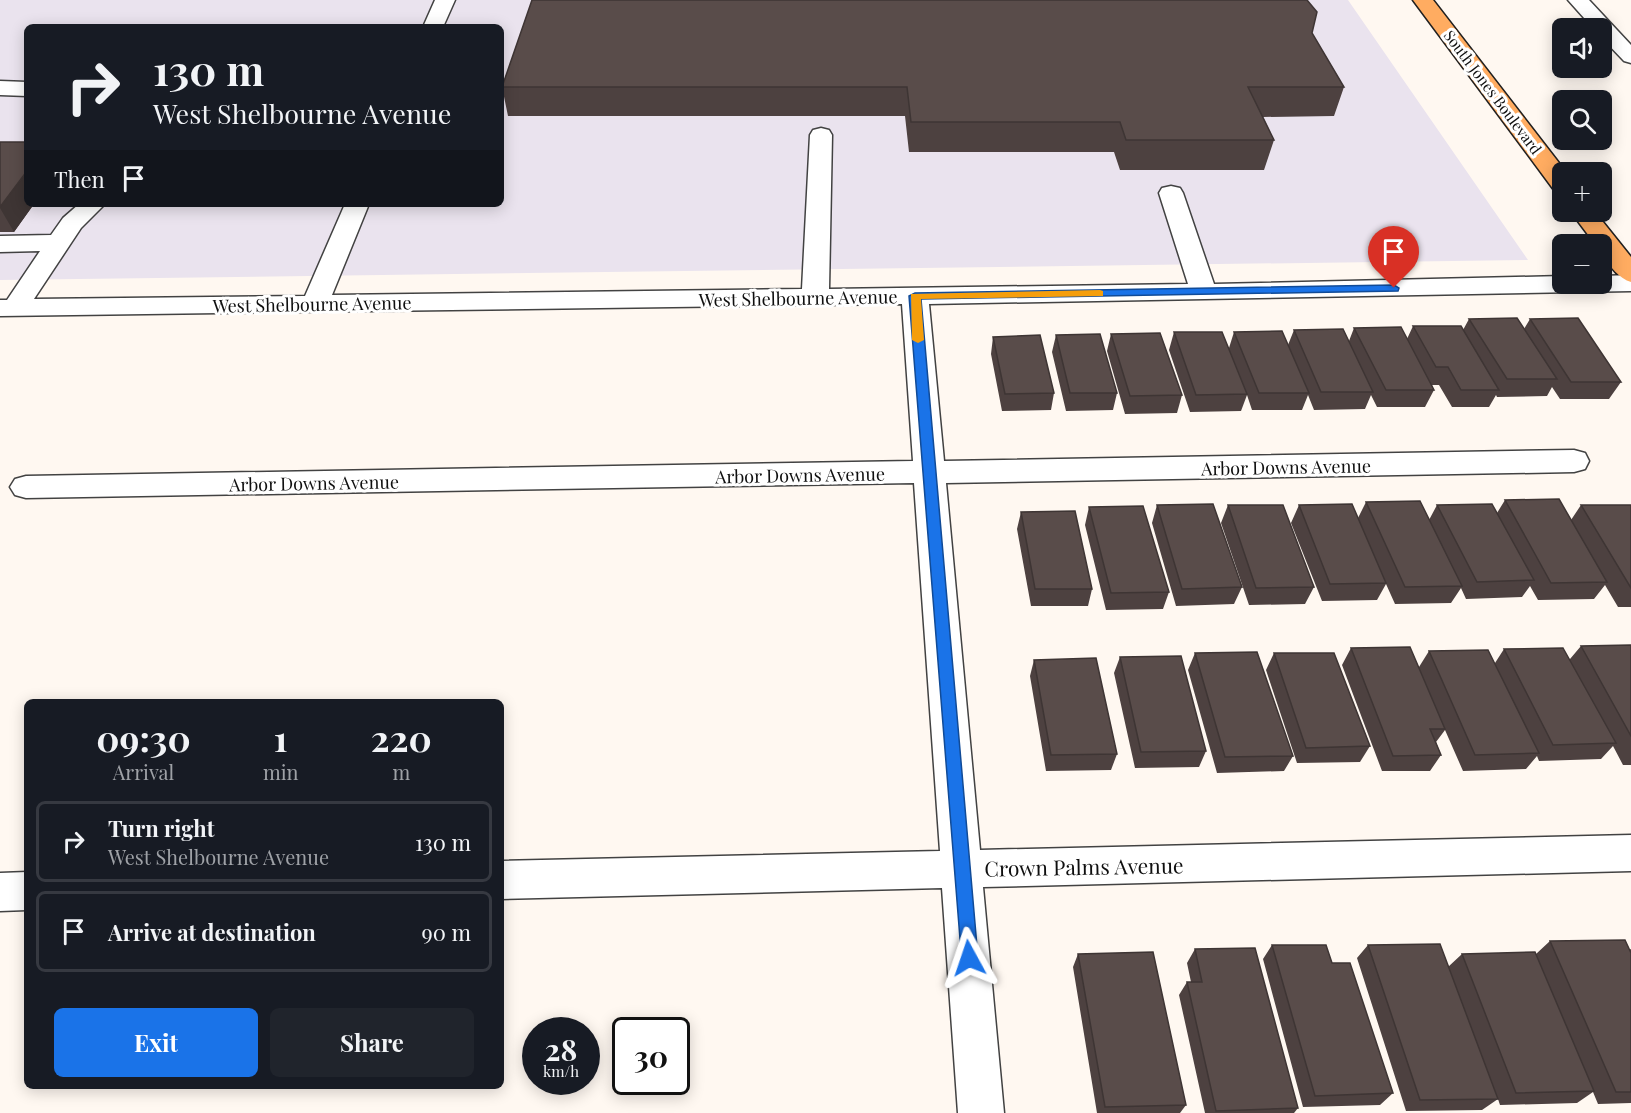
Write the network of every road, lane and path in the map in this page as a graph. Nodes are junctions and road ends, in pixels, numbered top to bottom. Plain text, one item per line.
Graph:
1 (445, 0) edge
2 (1423, 0) edge
3 (1578, 0) edge
4 (434, 24) edge
5 (1631, 57) edge
6 (0, 88) edge
7 (24, 88) edge
8 (821, 135) dead end
9 (1552, 170) edge
10 (1171, 193) dead end
11 (90, 207) edge
12 (356, 207) edge
13 (1592, 222) edge
14 (58, 243) junction
15 (0, 244) edge
16 (1631, 274) edge
17 (1631, 283) edge
18 (1204, 292) junction
19 (915, 296) junction
20 (815, 297) junction
21 (315, 304) junction
22 (7, 308) edge
23 (1574, 461) dead end
24 (929, 473) junction
25 (26, 487) dead end
26 (1631, 853) edge
27 (962, 869) junction
28 (504, 880) edge
29 (24, 891) edge
30 (0, 892) edge
31 (981, 1113) edge

1 - 4 street
2 - 9 main road, South Jones Boulevard
3 - 5 street
6 - 7 street
8 - 20 street
10 - 18 street
11 - 14 street
12 - 21 street
13 - 16 main road
14 - 15 street
14 - 22 street
17 - 18 street, West Shelbourne Avenue
18 - 19 street, West Shelbourne Avenue
19 - 20 street, West Shelbourne Avenue
19 - 24 street
20 - 21 street, West Shelbourne Avenue
21 - 22 street, West Shelbourne Avenue
23 - 24 street, Arbor Downs Avenue
24 - 25 street, Arbor Downs Avenue
24 - 27 street
26 - 27 street, Crown Palms Avenue
27 - 28 street, Crown Palms Avenue
27 - 31 street
29 - 30 street

